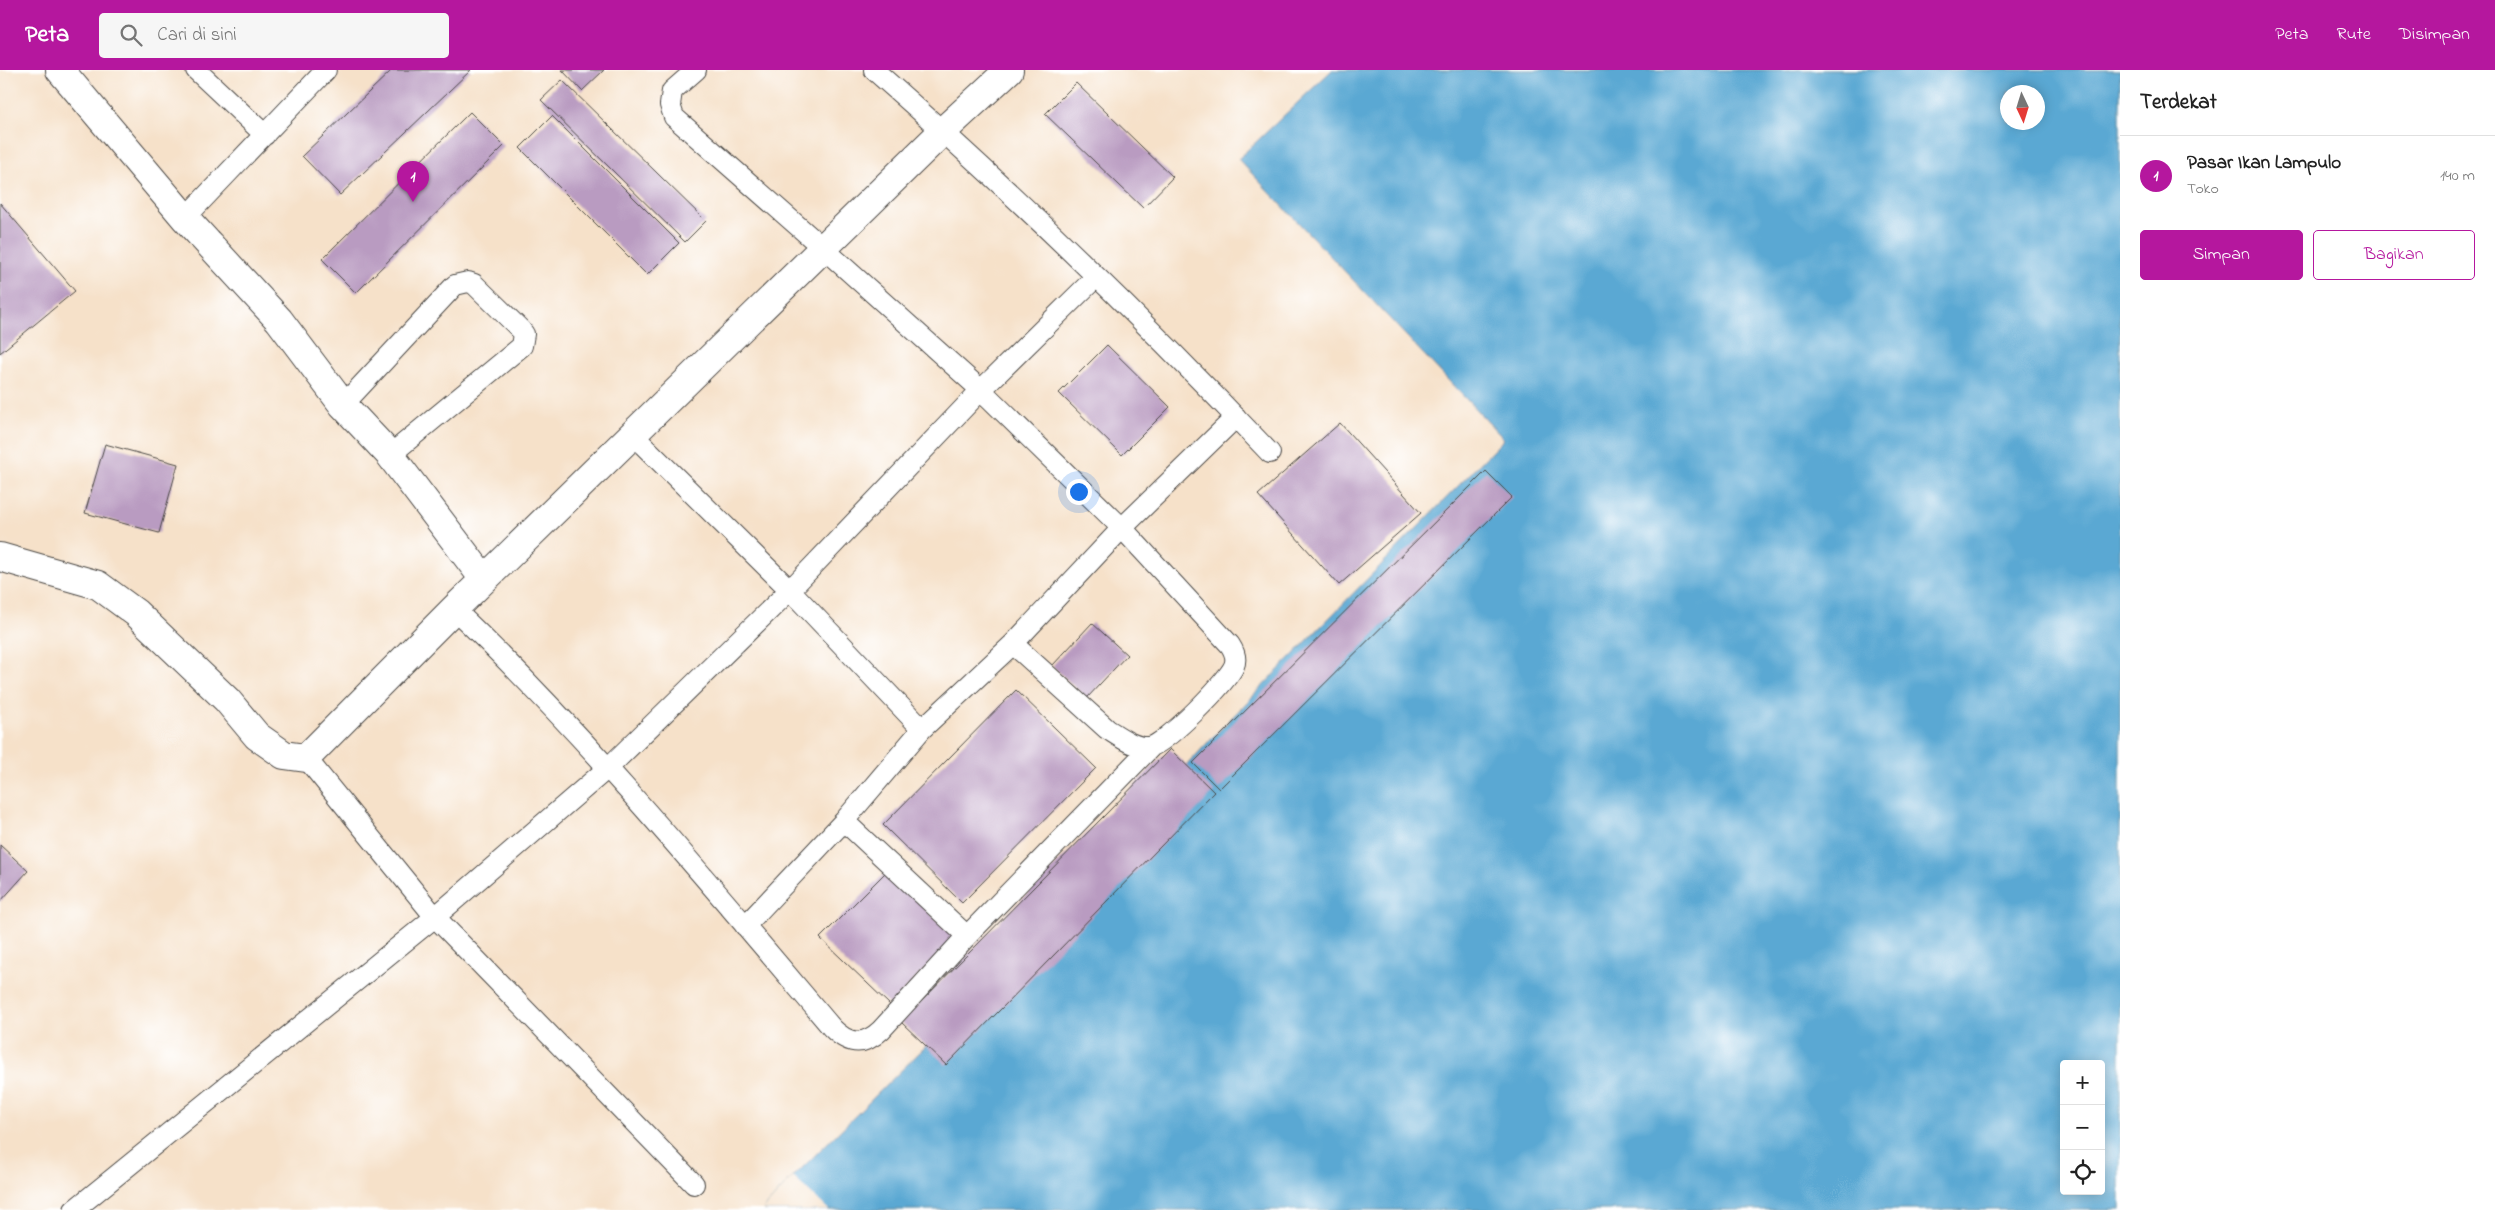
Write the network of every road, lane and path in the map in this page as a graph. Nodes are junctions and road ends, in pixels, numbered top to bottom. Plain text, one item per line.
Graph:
1 (60, 70) edge
2 (196, 70) edge
3 (326, 70) edge
4 (696, 70) edge
5 (874, 70) edge
6 (1009, 70) edge
7 (943, 131) junction
8 (265, 135) junction
9 (185, 218) junction
10 (824, 249) junction
11 (1095, 278) junction
12 (980, 390) junction
13 (343, 406) junction
14 (1236, 417) junction
15 (633, 435) junction
16 (1270, 453) dead end
17 (390, 455) junction
18 (1122, 528) junction
19 (0, 557) edge
20 (484, 579) junction
21 (790, 590) junction
22 (454, 609) junction
23 (1013, 644) junction
24 (922, 729) junction
25 (1150, 747) junction
26 (306, 758) junction
27 (608, 767) junction
28 (844, 821) junction
29 (435, 918) junction
30 (745, 926) junction
31 (967, 936) junction
32 (694, 1184) dead end
33 (74, 1210) edge

1 - 9 street
2 - 8 lane
3 - 8 lane
4 - 10 lane
5 - 7 lane
6 - 7 street
7 - 10 street
7 - 11 lane
8 - 9 lane
9 - 13 street
10 - 12 lane
10 - 15 street
11 - 12 lane
11 - 14 lane
12 - 18 lane
12 - 21 lane
13 - 17 street
13 - 17 lane
14 - 16 lane
14 - 18 lane
15 - 20 street
15 - 21 lane
17 - 20 street
18 - 23 lane
18 - 25 lane
19 - 26 street
20 - 22 street
21 - 24 lane
21 - 27 lane
22 - 26 street
22 - 27 lane
23 - 24 lane
23 - 25 lane
24 - 28 lane
25 - 31 lane
26 - 29 lane
27 - 29 lane
27 - 30 lane
28 - 30 lane
28 - 31 lane
29 - 32 lane
29 - 33 lane
30 - 31 lane

